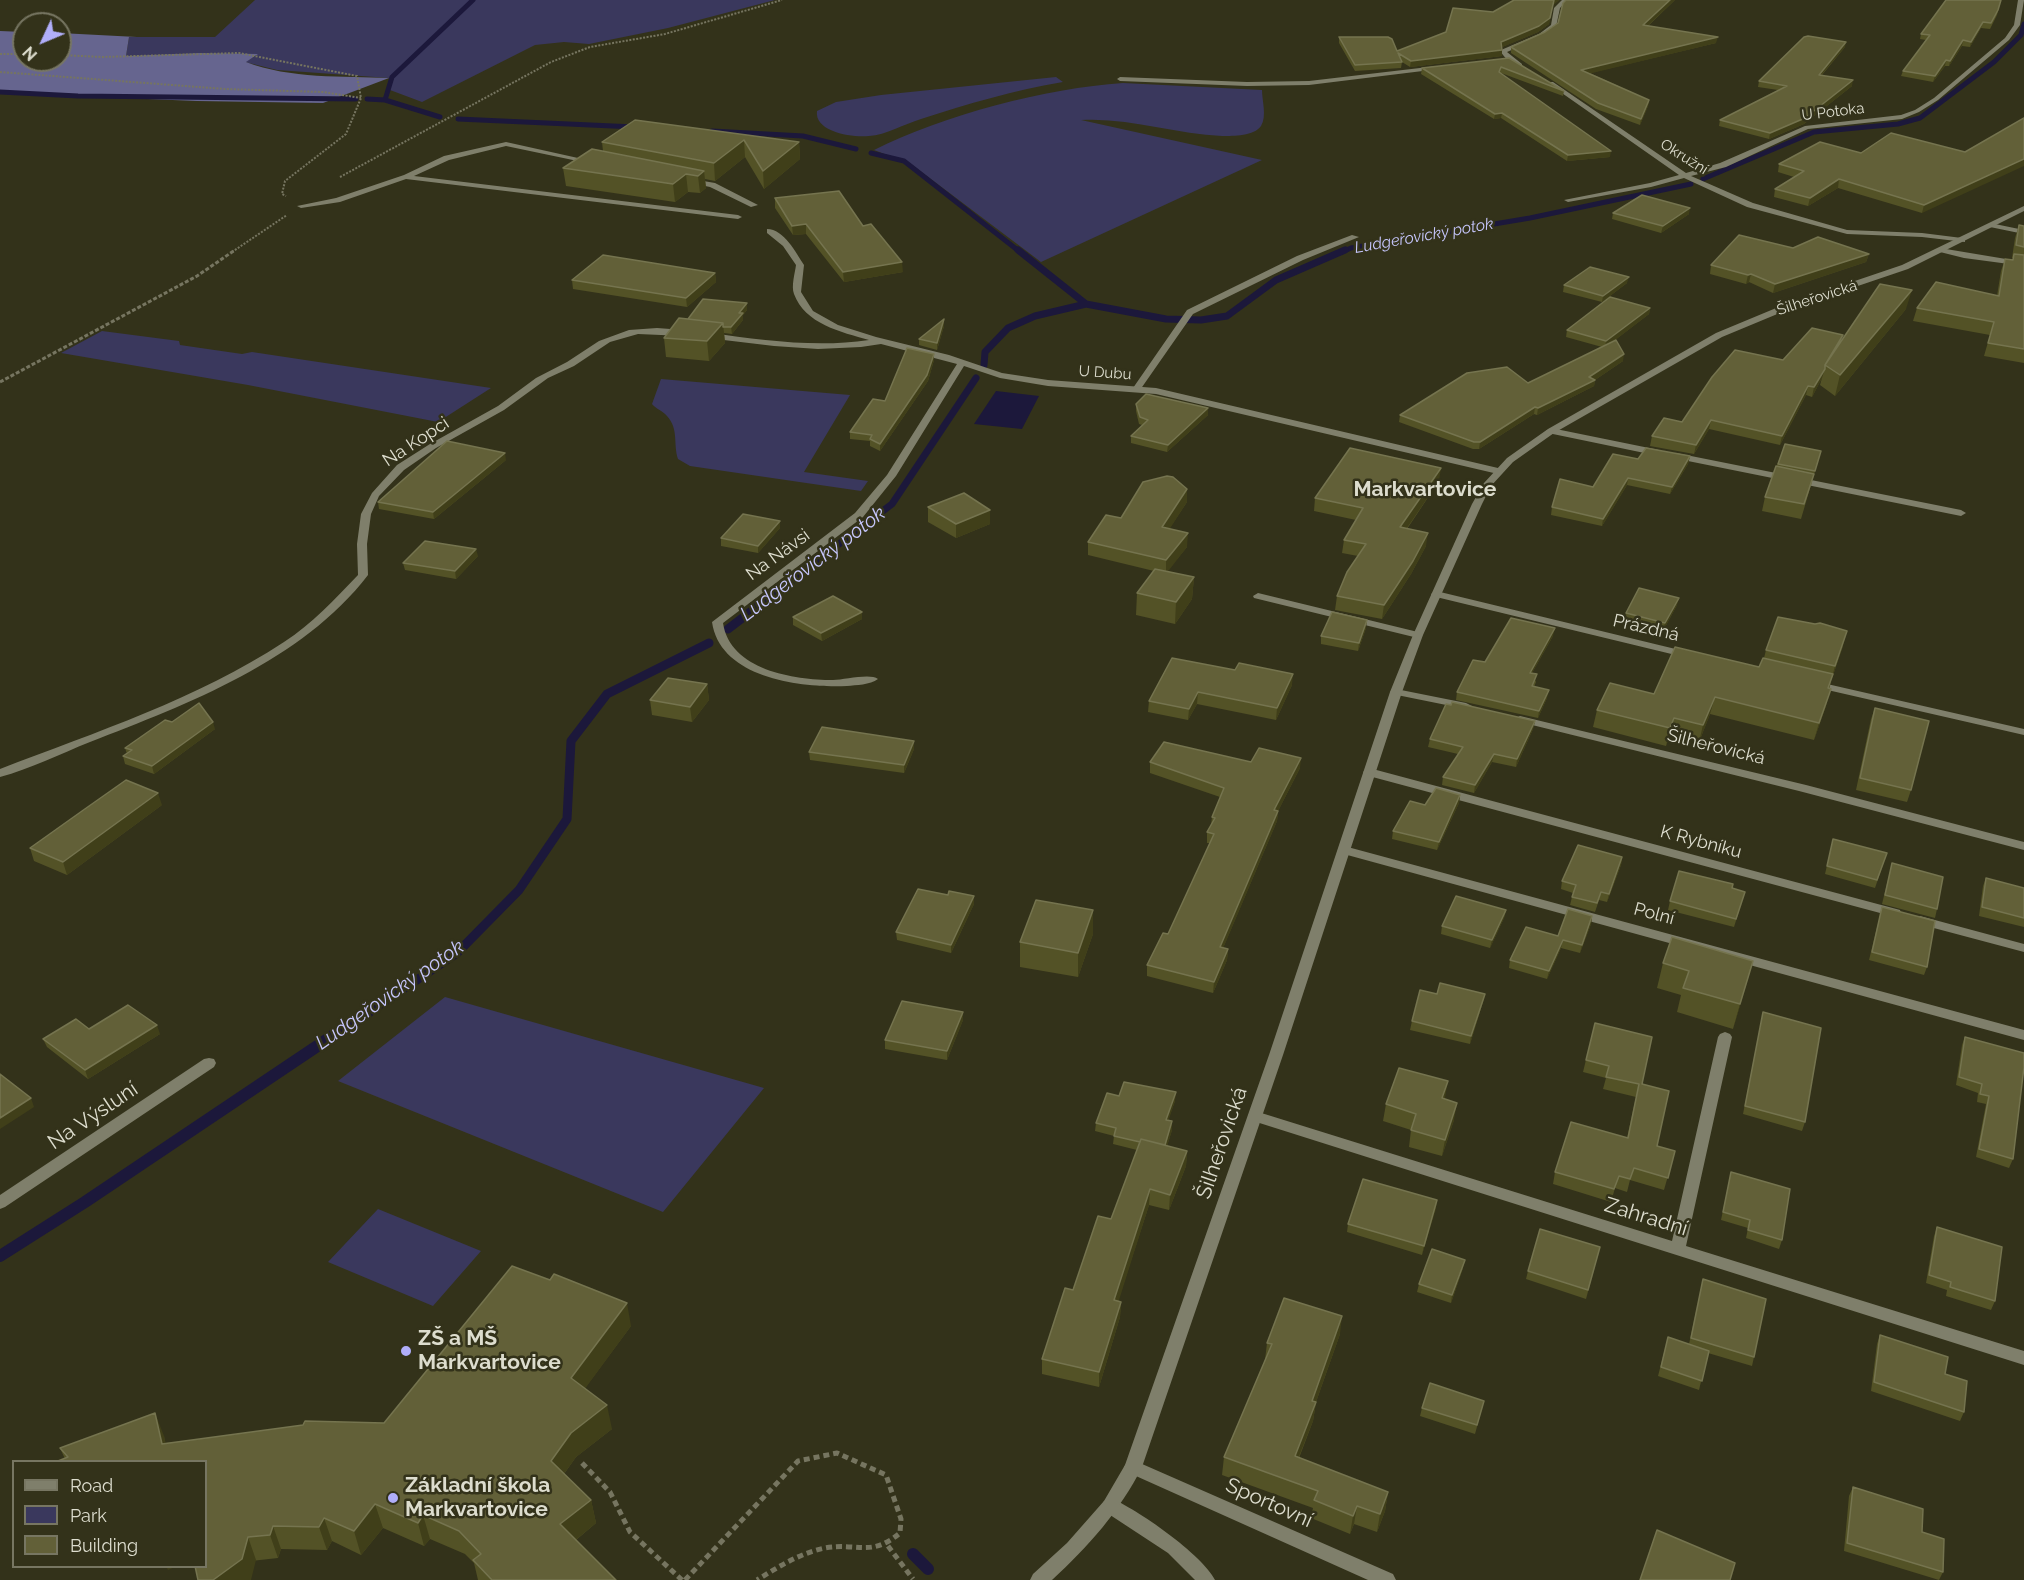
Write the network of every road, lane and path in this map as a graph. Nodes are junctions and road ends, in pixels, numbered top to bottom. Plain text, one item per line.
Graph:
1 (1564, 0) edge
2 (2021, 0) edge
3 (72, 56) edge
4 (1510, 60) junction
5 (1501, 61) edge
6 (1449, 67) edge
7 (1528, 70) edge
8 (0, 72) edge
9 (1120, 79) dead end
10 (1546, 81) edge
11 (362, 98) junction
12 (596, 162) edge
13 (1685, 176) junction
14 (406, 177) junction
15 (677, 178) edge
16 (1568, 200) dead end
17 (754, 205) dead end
18 (301, 206) joint
19 (2024, 208) edge
20 (738, 217) dead end
21 (1992, 225) junction
22 (770, 231) dead end
23 (2024, 232) edge
24 (1355, 237) dead end
25 (1962, 240) junction
26 (1943, 250) junction
27 (2024, 264) edge
28 (692, 334) edge
29 (704, 336) edge
30 (882, 341) junction
31 (962, 363) junction
32 (1137, 388) junction
33 (1551, 431) junction
34 (1498, 471) junction
35 (1961, 513) dead end
36 (1436, 594) junction
37 (1258, 596) dead end
38 (1418, 635) junction
39 (1703, 658) edge
40 (872, 679) dead end
41 (1807, 682) edge
42 (1396, 692) junction
43 (1482, 710) edge
44 (1504, 715) edge
45 (2024, 732) edge
46 (1369, 772) junction
47 (0, 773) edge
48 (2024, 846) edge
49 (1344, 850) junction
50 (2024, 948) edge
51 (2024, 1035) edge
52 (1725, 1037) dead end
53 (209, 1063) dead end
54 (1255, 1116) junction
55 (0, 1203) edge
56 (1678, 1249) junction
57 (2024, 1358) edge
58 (582, 1463) dead end
59 (1133, 1467) junction
60 (1110, 1506) junction
61 (888, 1546) junction
62 (913, 1579) edge
63 (683, 1580) edge
64 (757, 1580) edge
65 (1039, 1580) edge
66 (1206, 1580) edge
67 (1387, 1580) edge

1 - 4 street
2 - 13 street, U Potoka
3 - 11 path
4 - 5 street
4 - 7 street
6 - 9 street
8 - 11 path
10 - 13 street, Okružní
11 - 18 path
12 - 14 street
13 - 16 street, U Potoka
13 - 25 street, Okružní
14 - 18 street
14 - 20 street
15 - 17 street
19 - 21 street, Šilheřovická
21 - 23 street
21 - 25 street, Šilheřovická
22 - 30 street, U Dubu
24 - 32 street
25 - 26 street, Šilheřovická
26 - 27 street
26 - 33 street, Šilheřovická
28 - 47 street, Na Kopci
29 - 30 street
30 - 31 street, U Dubu
31 - 32 street, U Dubu
31 - 40 street, Na Návsi
32 - 34 street, U Dubu
33 - 34 street, Šilheřovická
33 - 35 street
34 - 36 street, Šilheřovická
36 - 38 street, Šilheřovická
36 - 39 street, Prázdná
37 - 38 street
38 - 42 street, Šilheřovická
41 - 45 street
42 - 43 street
42 - 46 street, Šilheřovická
44 - 48 street, Šilheřovická
46 - 49 street, Šilheřovická
46 - 50 street, K Rybníku
49 - 51 street, Polní
49 - 54 street, Šilheřovická
52 - 56 street
53 - 55 street, Na Výsluní
54 - 56 street, Zahradní
54 - 59 street, Šilheřovická
56 - 57 street, Zahradní
58 - 63 path
59 - 60 street, Šilheřovická
59 - 67 street, Sportovní
60 - 65 street, Šilheřovická
60 - 66 street
61 - 62 path
61 - 63 path
61 - 64 path

